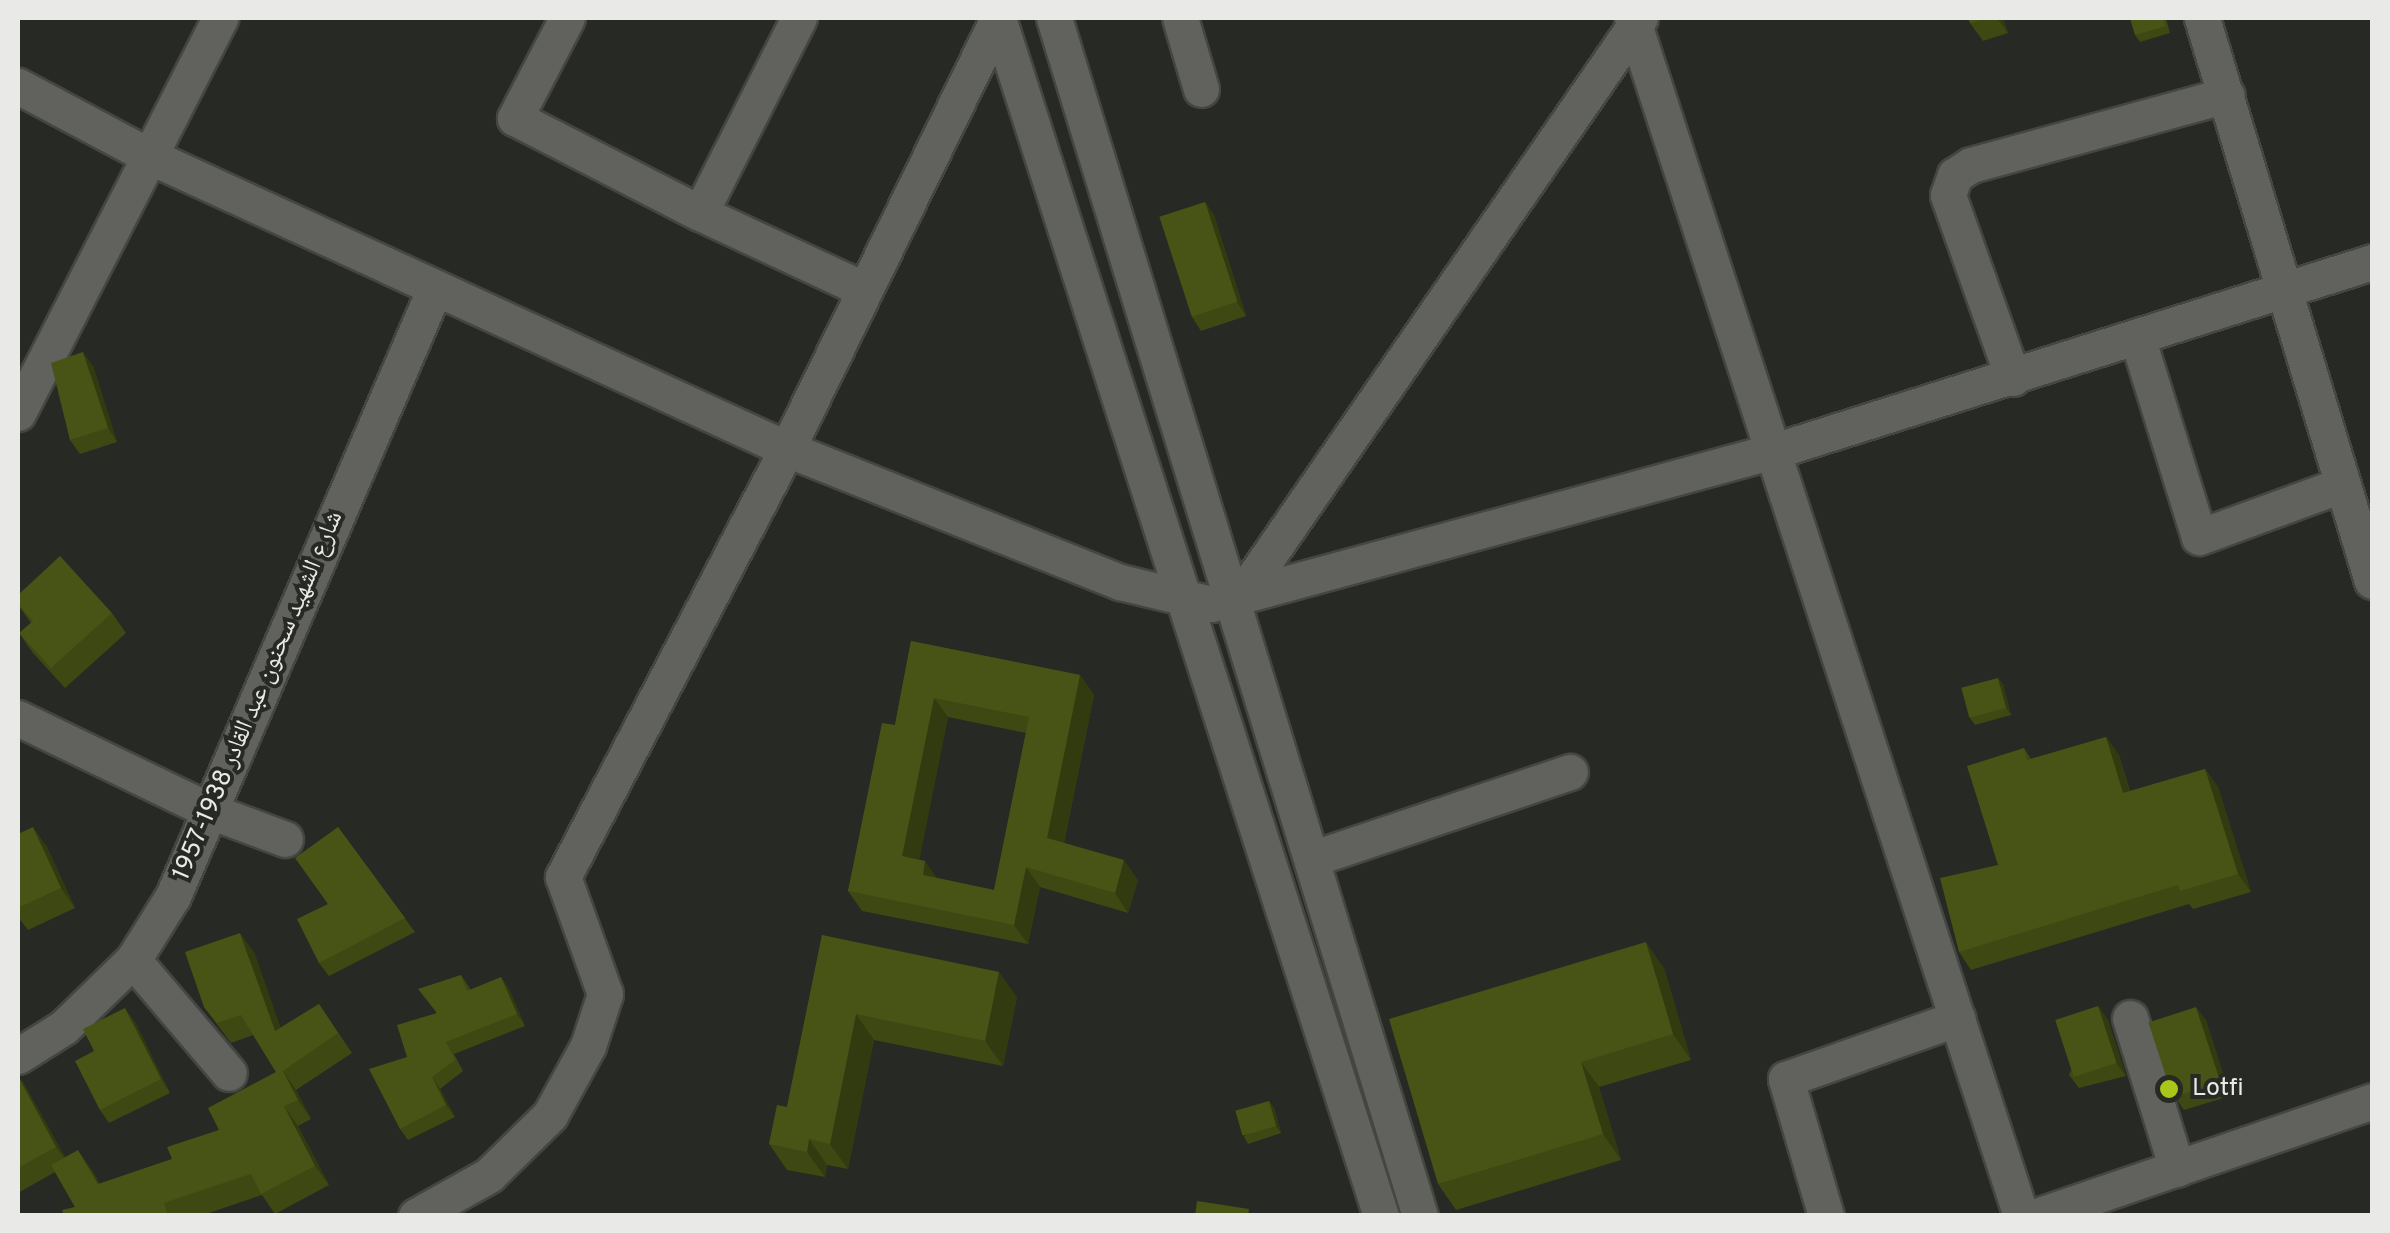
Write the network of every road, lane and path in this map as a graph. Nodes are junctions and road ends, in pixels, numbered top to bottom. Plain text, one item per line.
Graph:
1 (220, 18) edge
2 (567, 18) edge
3 (800, 18) edge
4 (998, 18) edge
5 (1054, 18) edge
6 (1180, 18) edge
7 (2202, 18) edge
8 (1635, 21) edge
9 (18, 86) edge
10 (1201, 89) dead end
11 (2227, 95) junction
12 (150, 156) junction
13 (700, 213) junction
14 (2372, 262) edge
15 (435, 288) junction
16 (865, 290) junction
17 (2282, 294) junction
18 (2138, 340) junction
19 (2013, 378) junction
20 (18, 413) edge
21 (788, 449) junction
22 (1777, 450) junction
23 (2341, 485) junction
24 (2372, 581) edge
25 (1184, 600) junction
26 (1238, 600) junction
27 (18, 718) edge
28 (1570, 772) dead end
29 (210, 811) junction
30 (284, 839) dead end
31 (1314, 858) junction
32 (134, 960) junction
33 (1958, 1018) junction
34 (2130, 1018) dead end
35 (18, 1056) edge
36 (229, 1073) dead end
37 (2372, 1101) edge
38 (2177, 1170) junction
39 (416, 1216) edge
40 (1380, 1216) edge
41 (1420, 1216) edge
42 (1826, 1216) edge
43 (2020, 1216) edge
44 (2037, 1216) edge

1 - 12 street
2 - 13 street
3 - 13 street
4 - 16 street
4 - 25 street
5 - 26 street
6 - 10 street
7 - 11 street
8 - 22 street
8 - 26 street
9 - 12 street
11 - 17 street
11 - 19 street
12 - 15 street
12 - 20 street
13 - 16 street
14 - 17 street
15 - 21 street
15 - 29 street, شارع الشهيد سحنون عبد القادر 1938-1957
16 - 21 street
17 - 18 street
17 - 23 street
18 - 19 street
18 - 23 street
19 - 22 street
21 - 25 street
21 - 39 street
22 - 26 street
22 - 33 street
23 - 24 street
25 - 26 street
25 - 40 street
26 - 31 street
27 - 29 street
28 - 31 street
29 - 30 street
29 - 32 street, شارع الشهيد سحنون عبد القادر 1938-1957
31 - 41 street
32 - 35 street, شارع الشهيد سحنون عبد القادر 1938-1957
32 - 36 street
33 - 42 street
33 - 43 street
34 - 38 street
37 - 38 street
38 - 44 street

